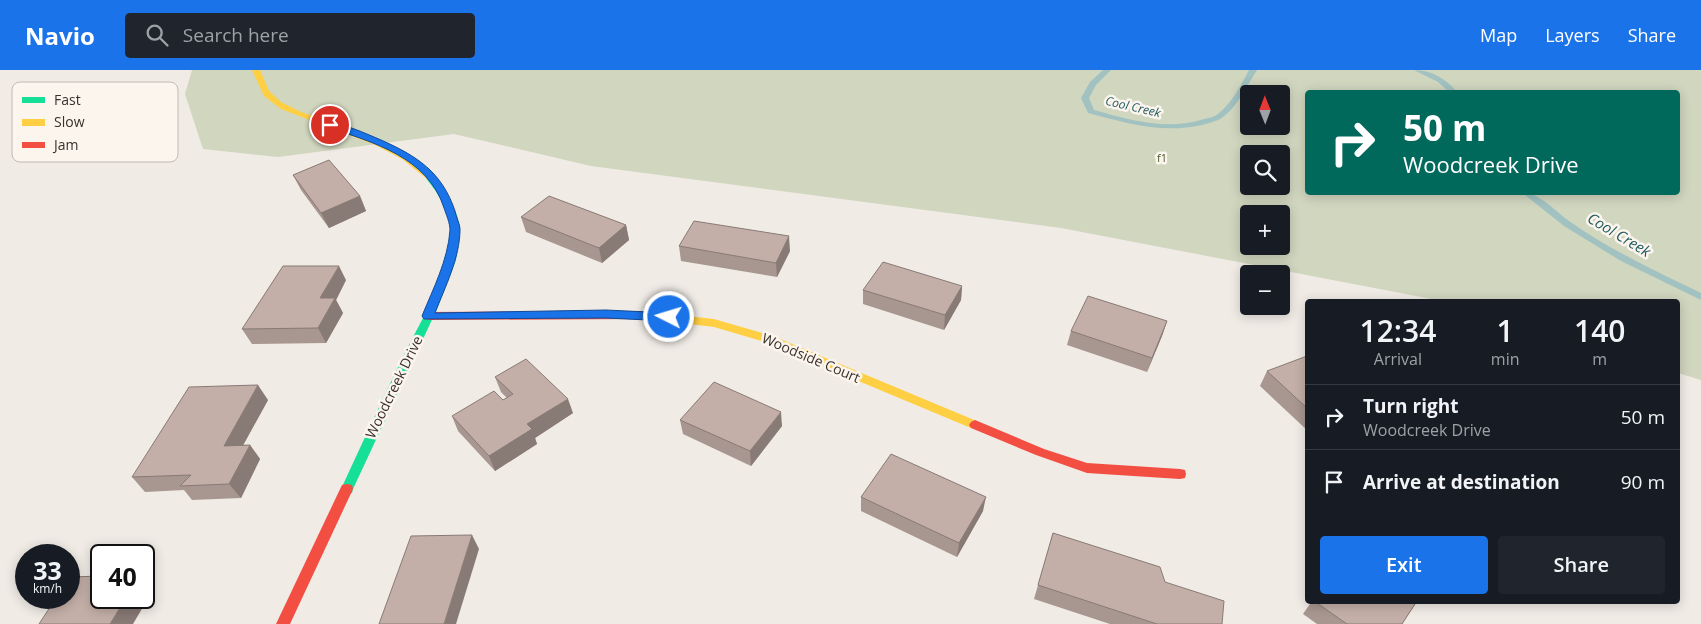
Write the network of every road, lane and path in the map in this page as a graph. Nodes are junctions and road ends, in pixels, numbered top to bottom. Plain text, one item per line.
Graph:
1 (256, 70) edge
2 (428, 316) junction
3 (1180, 474) dead end
4 (283, 624) edge

1 - 2 street, Woodcreek Drive
2 - 3 street, Woodside Court
2 - 4 street, Woodcreek Drive

